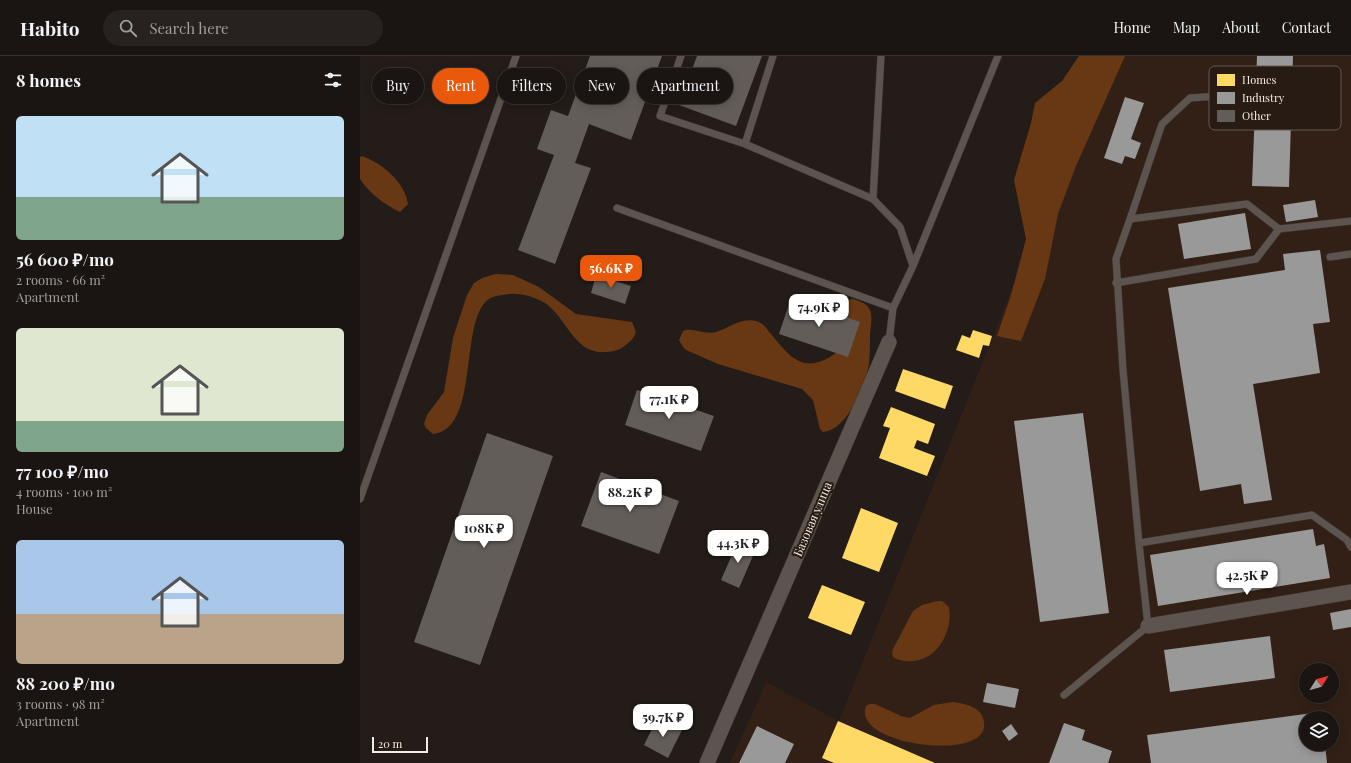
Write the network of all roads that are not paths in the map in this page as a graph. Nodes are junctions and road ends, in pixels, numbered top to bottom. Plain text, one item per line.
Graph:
1 (516, 56) edge
2 (681, 56) edge
3 (773, 56) edge
4 (881, 56) edge
5 (998, 56) edge
6 (1209, 97) edge
7 (745, 144) junction
8 (873, 199) junction
9 (617, 208) dead end
10 (1130, 219) junction
11 (1351, 221) edge
12 (1279, 229) junction
13 (1351, 254) edge
14 (1330, 257) dead end
15 (913, 266) junction
16 (1116, 283) junction
17 (893, 308) junction
18 (889, 342) joint
19 (360, 499) edge
20 (1139, 543) junction
21 (1351, 547) edge
22 (1351, 592) edge
23 (1148, 626) junction
24 (1064, 695) dead end
25 (707, 763) edge

1 - 19 lane
2 - 7 lane
3 - 7 lane
4 - 8 lane
5 - 15 lane
6 - 10 lane
7 - 8 lane
8 - 15 lane
9 - 17 lane
10 - 12 lane
10 - 16 lane
11 - 12 lane
12 - 16 lane
13 - 14 lane
15 - 17 lane
16 - 20 lane
17 - 18 lane
18 - 25 street, Базовая улица
20 - 21 lane
20 - 23 lane
22 - 23 street
23 - 24 lane

